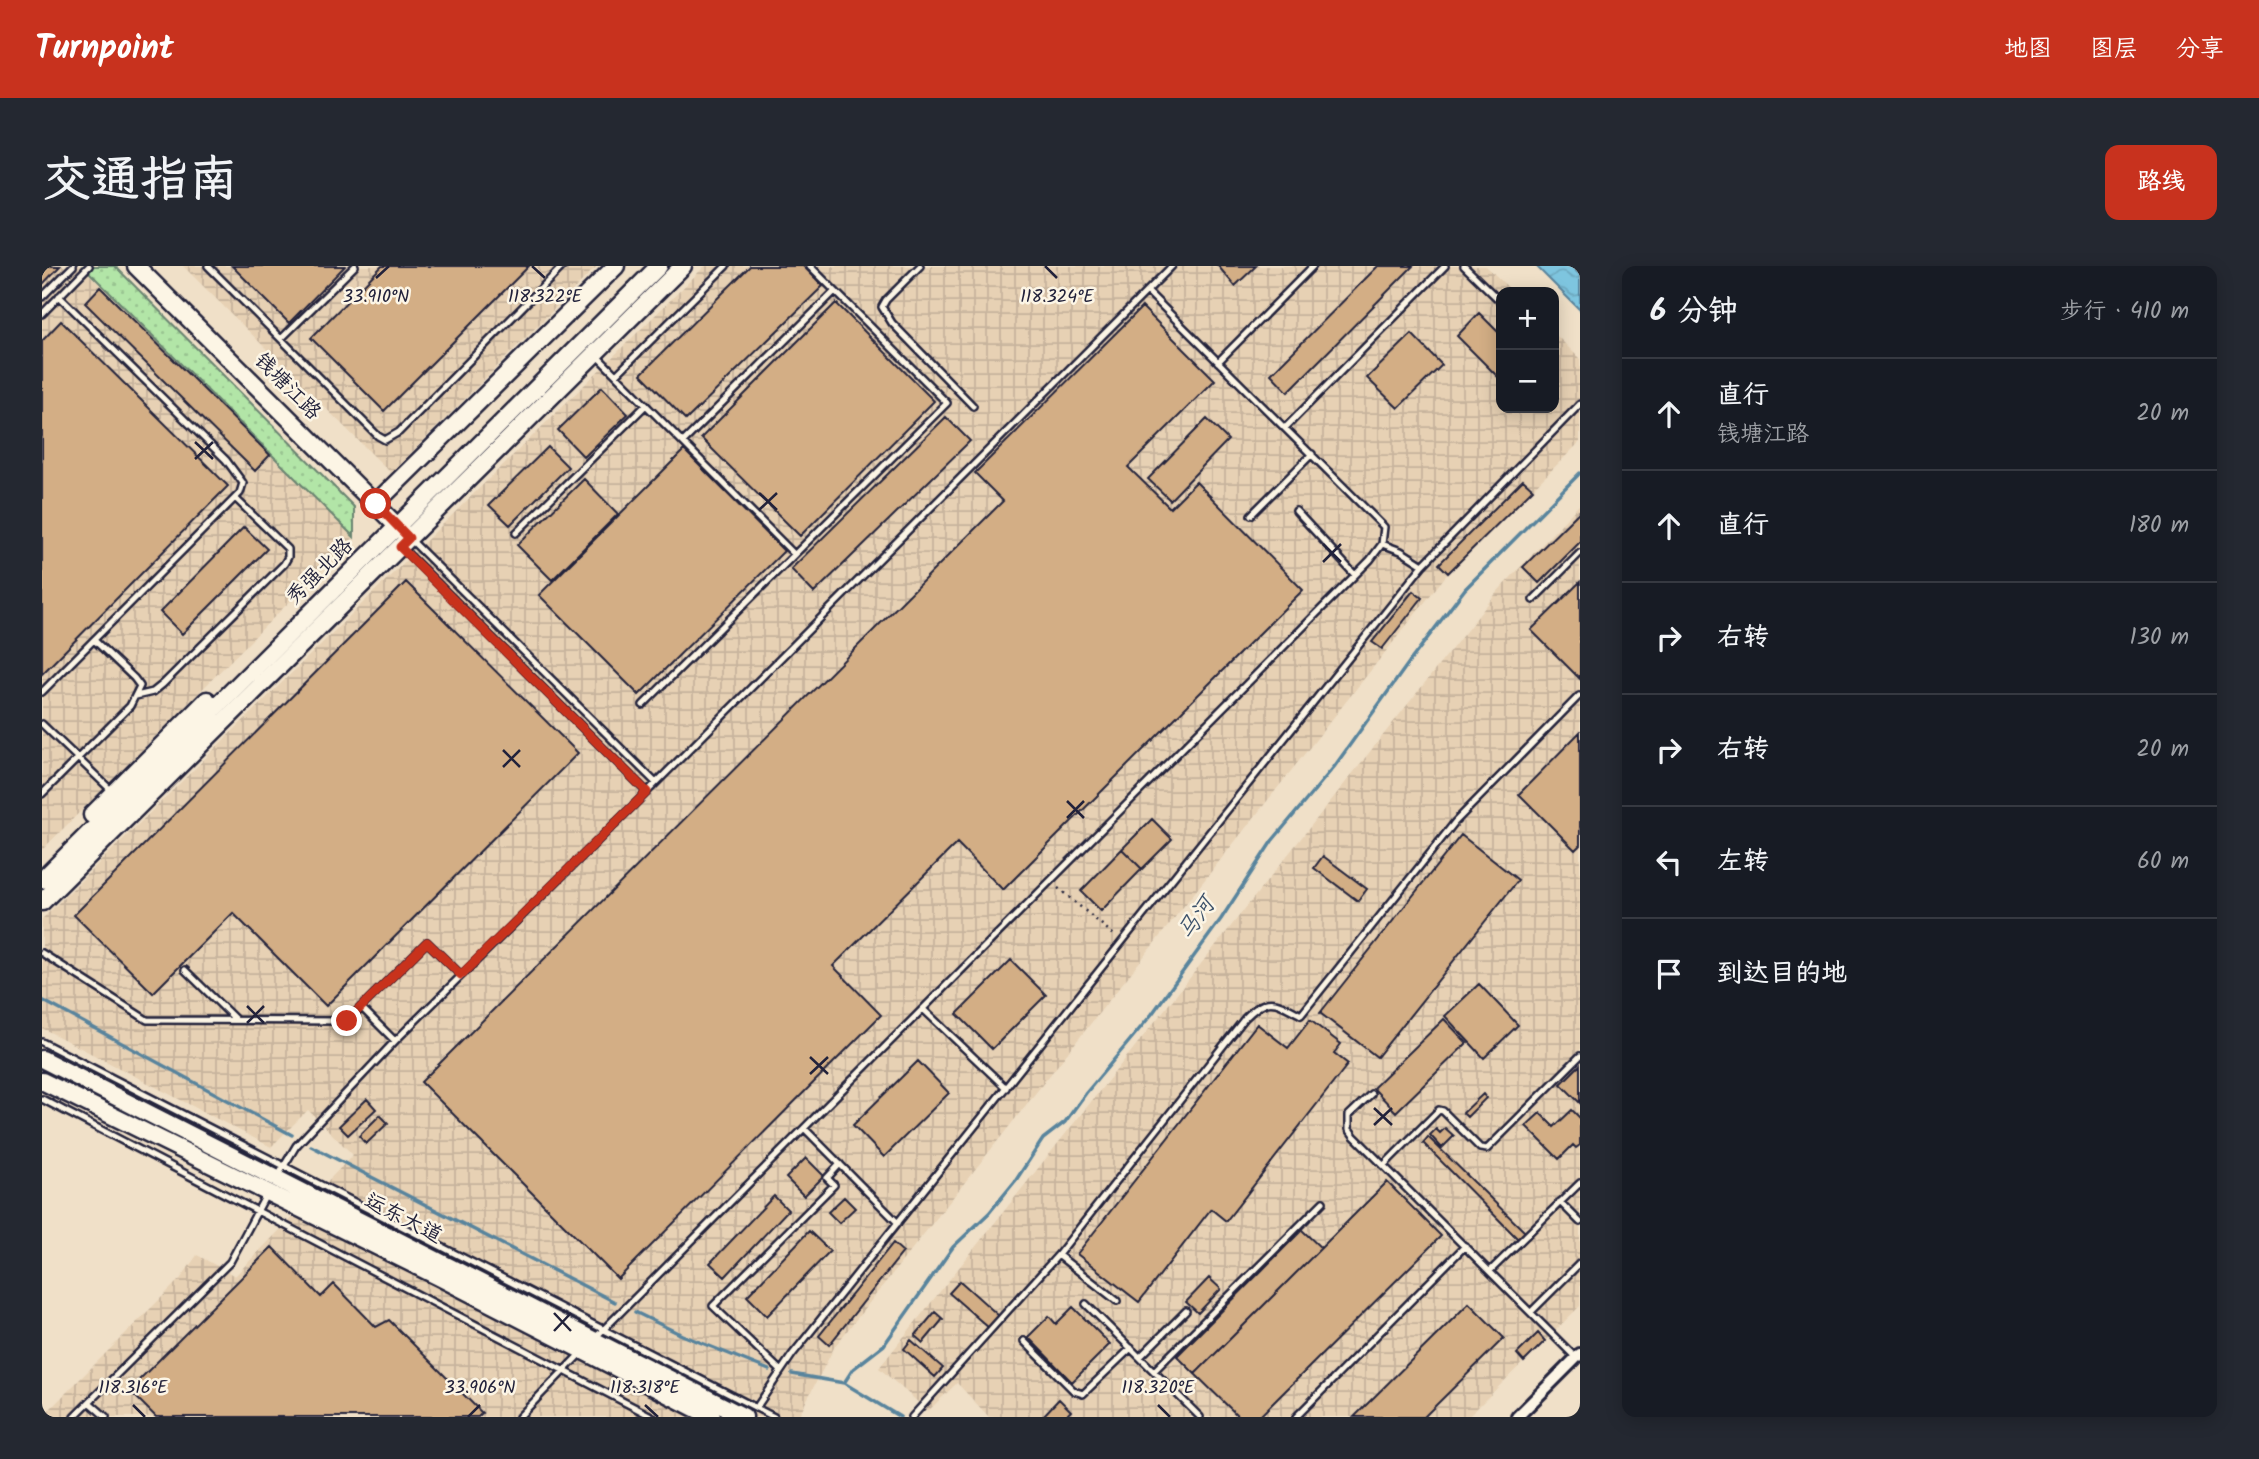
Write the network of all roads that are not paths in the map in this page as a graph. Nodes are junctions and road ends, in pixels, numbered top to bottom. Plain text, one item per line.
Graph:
1 (73, 266) edge
2 (89, 266) edge
3 (136, 266) edge
4 (208, 266) edge
5 (355, 266) edge
6 (563, 266) edge
7 (616, 266) edge
8 (643, 266) edge
9 (659, 266) edge
10 (683, 266) edge
11 (726, 266) edge
12 (810, 266) edge
13 (920, 266) edge
14 (1172, 266) edge
15 (1313, 266) edge
16 (1445, 266) edge
17 (1464, 266) edge
18 (835, 291) junction
19 (1147, 291) junction
20 (59, 296) junction
21 (42, 297) edge
22 (1496, 297) edge
23 (42, 314) edge
24 (578, 338) junction
25 (281, 339) junction
26 (595, 354) junction
27 (1218, 362) junction
28 (616, 375) junction
29 (1580, 404) edge
30 (646, 405) junction
31 (973, 406) dead end
32 (1285, 428) junction
33 (683, 442) junction
34 (1312, 454) junction
35 (235, 498) junction
36 (376, 504) junction
37 (1296, 511) dead end
38 (1251, 515) dead end
39 (388, 526) junction
40 (516, 534) dead end
41 (405, 542) junction
42 (1382, 544) junction
43 (1580, 553) edge
44 (794, 554) junction
45 (1423, 565) junction
46 (1355, 575) junction
47 (1533, 600) dead end
48 (94, 640) junction
49 (42, 692) edge
50 (136, 696) junction
51 (1579, 696) edge
52 (643, 705) dead end
53 (42, 724) edge
54 (78, 759) junction
55 (656, 783) junction
56 (647, 792) junction
57 (42, 794) edge
58 (117, 797) junction
59 (42, 866) edge
60 (42, 880) edge
61 (42, 902) edge
62 (42, 953) edge
63 (185, 970) dead end
64 (461, 975) junction
65 (361, 1007) junction
66 (923, 1009) junction
67 (236, 1020) junction
68 (395, 1041) junction
69 (42, 1042) edge
70 (1580, 1056) edge
71 (42, 1059) edge
72 (42, 1081) edge
73 (1006, 1088) junction
74 (1370, 1094) dead end
75 (42, 1099) edge
76 (804, 1128) junction
77 (840, 1164) junction
78 (1384, 1165) junction
79 (280, 1173) junction
80 (1580, 1182) edge
81 (268, 1192) junction
82 (1323, 1202) dead end
83 (1560, 1202) junction
84 (258, 1209) junction
85 (1580, 1222) edge
86 (898, 1223) junction
87 (1465, 1246) junction
88 (1058, 1255) junction
89 (1580, 1263) edge
90 (1490, 1271) junction
91 (1117, 1301) dead end
92 (1086, 1304) dead end
93 (1186, 1311) dead end
94 (1531, 1312) junction
95 (593, 1340) junction
96 (1024, 1341) dead end
97 (1131, 1348) junction
98 (1578, 1356) edge
99 (1140, 1357) junction
100 (563, 1371) junction
101 (781, 1371) junction
102 (1154, 1371) junction
103 (90, 1403) junction
104 (750, 1412) edge
105 (74, 1417) edge
106 (106, 1417) edge
107 (519, 1417) edge
108 (653, 1417) edge
109 (712, 1417) edge
110 (774, 1417) edge
111 (912, 1417) edge
112 (1200, 1417) edge
113 (1296, 1417) edge
114 (1517, 1417) edge

1 - 21 lane
2 - 20 lane
3 - 36 street, 钱塘江路
4 - 25 lane
5 - 25 lane
6 - 25 lane
7 - 36 street
8 - 24 street, 秀强北路
9 - 24 street, 秀强北路
10 - 26 street
11 - 28 lane
12 - 18 lane
13 - 31 lane
14 - 19 lane
15 - 27 lane
16 - 32 lane
17 - 22 lane
18 - 33 lane
18 - 44 lane
19 - 27 lane
19 - 55 lane
20 - 23 lane
20 - 35 lane
24 - 26 lane
24 - 39 street, 秀强北路
26 - 28 lane
26 - 41 street
27 - 32 lane
28 - 30 lane
29 - 45 lane
30 - 33 lane
30 - 40 lane
32 - 34 lane
33 - 44 lane
34 - 38 lane
34 - 42 lane
35 - 48 lane
35 - 50 lane
36 - 39 street, 钱塘江路
37 - 46 lane
39 - 41 street, 钱塘江路
39 - 58 street, 秀强北路
41 - 55 lane
41 - 56 lane
41 - 61 street
42 - 45 lane
42 - 46 lane
43 - 47 lane
44 - 52 lane
45 - 73 lane
46 - 66 lane
48 - 49 lane
48 - 50 lane
50 - 54 lane
51 - 88 lane
53 - 54 lane
54 - 57 lane
54 - 58 lane
55 - 56 lane
56 - 64 lane
58 - 59 street, 秀强北路
58 - 60 street, 秀强北路
62 - 67 lane
63 - 67 lane
64 - 65 lane
64 - 68 lane
65 - 67 lane
65 - 68 lane
66 - 73 lane
66 - 76 lane
68 - 79 lane
69 - 79 lane
70 - 78 lane
71 - 79 street, 运东大道
72 - 81 street, 运东大道
73 - 86 lane
74 - 78 lane
75 - 84 lane
76 - 77 lane
76 - 95 lane
77 - 86 lane
77 - 101 lane
78 - 87 lane
79 - 81 lane
79 - 95 street, 运东大道
80 - 83 lane
81 - 84 lane
81 - 95 street, 运东大道
82 - 102 lane
83 - 85 lane
83 - 90 lane
84 - 100 lane
84 - 103 lane
86 - 101 lane
87 - 90 lane
87 - 113 lane
88 - 91 lane
88 - 111 lane
89 - 94 lane
90 - 94 lane
92 - 97 lane
93 - 99 lane
94 - 98 lane
95 - 100 lane
95 - 104 street, 运东大道
95 - 109 street, 运东大道
96 - 97 lane
97 - 99 lane
98 - 114 street
99 - 102 lane
100 - 107 lane
100 - 108 lane
101 - 104 lane
102 - 112 lane
103 - 105 lane
103 - 106 lane
104 - 110 lane

